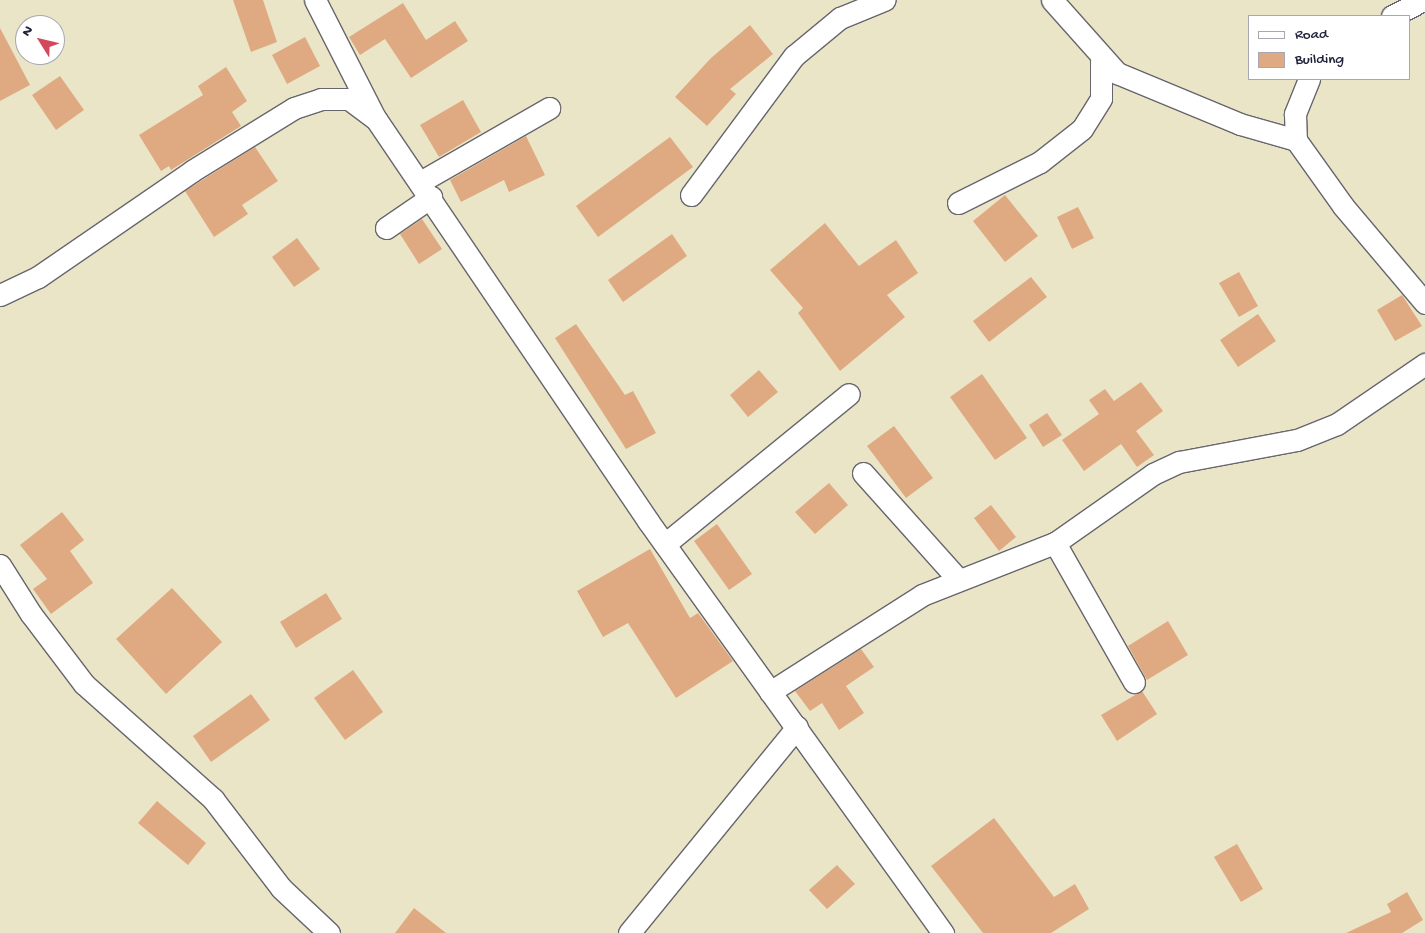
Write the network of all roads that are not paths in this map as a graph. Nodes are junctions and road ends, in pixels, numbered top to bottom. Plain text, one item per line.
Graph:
1 (315, 0) edge
2 (884, 0) edge
3 (1052, 0) edge
4 (1423, 0) edge
5 (1394, 15) edge
6 (1102, 61) junction
7 (1309, 80) edge
8 (549, 108) dead end
9 (376, 119) junction
10 (1296, 140) junction
11 (425, 189) junction
12 (691, 195) dead end
13 (958, 203) dead end
14 (386, 228) dead end
15 (0, 295) edge
16 (1425, 303) edge
17 (1425, 364) edge
18 (849, 394) dead end
19 (863, 473) dead end
20 (1055, 543) junction
21 (665, 544) junction
22 (0, 565) edge
23 (957, 578) junction
24 (1134, 682) dead end
25 (770, 692) junction
26 (797, 727) junction
27 (329, 933) edge
28 (629, 933) edge
29 (943, 933) edge

1 - 9 street
2 - 12 street
3 - 6 street
4 - 5 street
6 - 10 street
6 - 13 street
7 - 10 street
8 - 11 street
9 - 11 street
9 - 15 street
10 - 16 street
11 - 14 street
11 - 21 street
17 - 20 street
18 - 21 street
19 - 23 street
20 - 23 street
20 - 24 street
21 - 25 street
22 - 27 street
23 - 25 street
25 - 26 street
26 - 28 street
26 - 29 street

